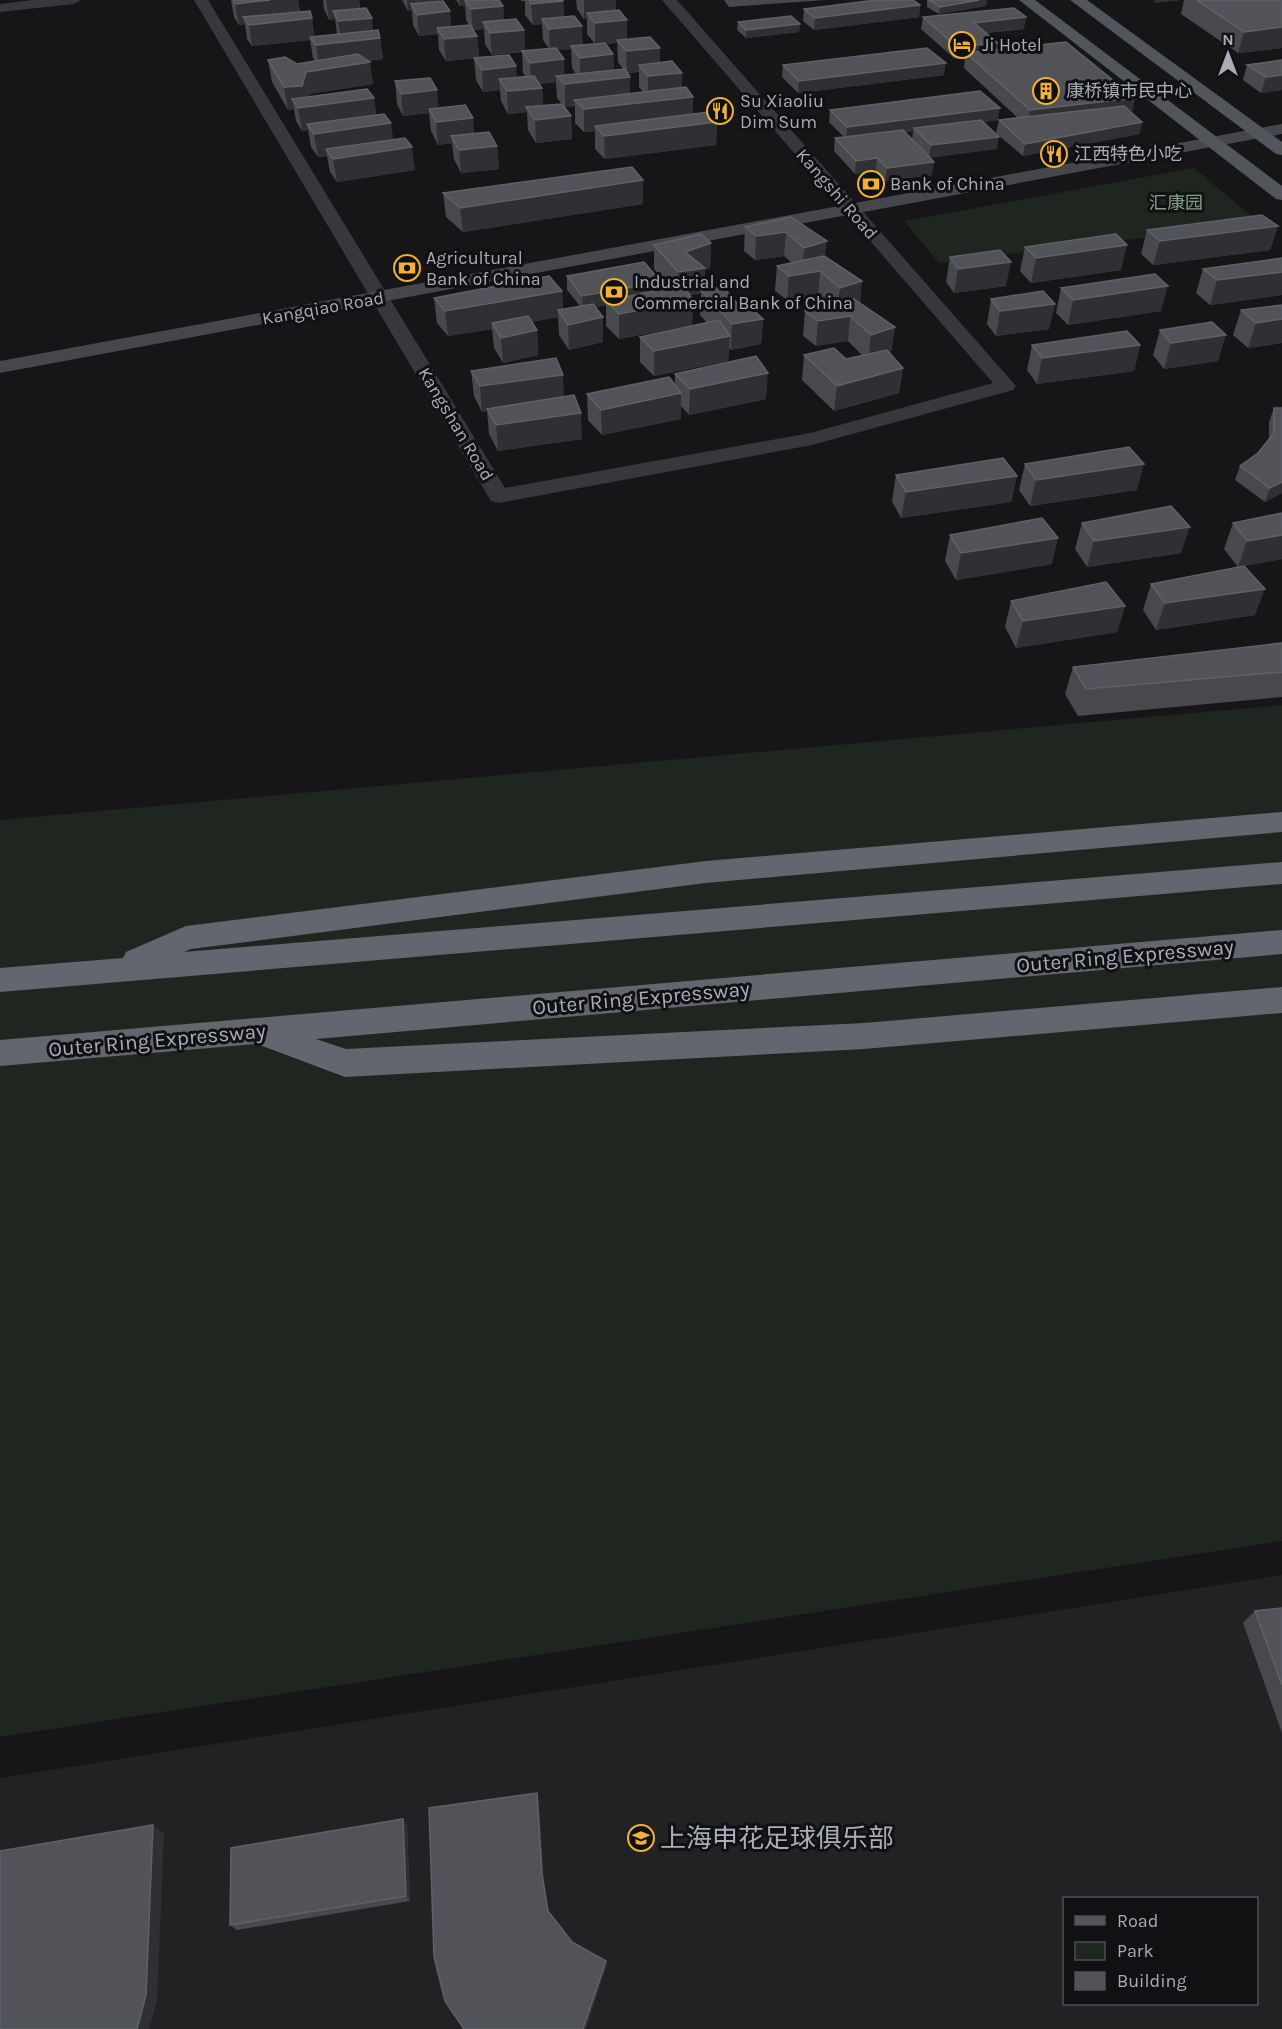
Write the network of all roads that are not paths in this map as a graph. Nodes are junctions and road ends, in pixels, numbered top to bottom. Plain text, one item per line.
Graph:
1 (74, 0) edge
2 (201, 0) edge
3 (669, 0) edge
4 (1026, 0) edge
5 (1047, 0) edge
6 (1077, 0) edge
7 (1101, 0) edge
8 (0, 8) edge
9 (1281, 130) edge
10 (1212, 141) junction
11 (1282, 150) edge
12 (1282, 179) edge
13 (1282, 195) edge
14 (851, 210) junction
15 (379, 297) junction
16 (0, 367) edge
17 (1006, 386) joint
18 (1282, 822) edge
19 (1282, 873) edge
20 (1282, 942) edge
21 (120, 970) junction
22 (0, 980) edge
23 (1282, 1000) edge
24 (258, 1031) junction
25 (0, 1053) edge

1 - 8 street
2 - 15 street, Kangshan Road
3 - 14 street, Kangshi Road
4 - 10 main road
5 - 12 main road
6 - 11 main road
7 - 9 main road
9 - 10 main road, Kangqiao Road
10 - 13 main road
10 - 14 main road, Kangqiao Road
14 - 15 main road, Kangqiao Road
14 - 17 street, Kangshi Road
15 - 16 main road, Kangqiao Road
15 - 17 street, Kangshan Road
18 - 21 highway
19 - 21 highway
20 - 24 highway, Outer Ring Expressway
21 - 22 highway
23 - 24 highway
24 - 25 highway, Outer Ring Expressway

